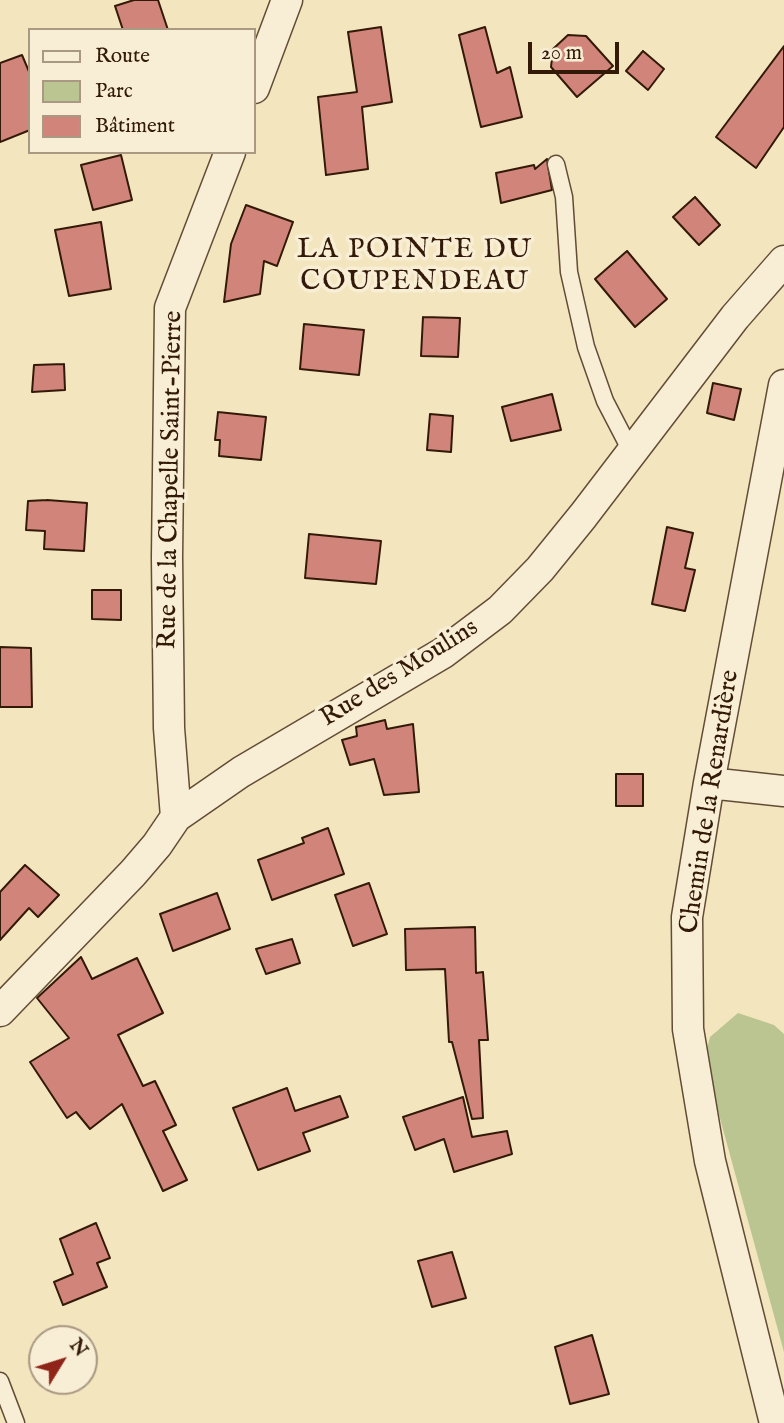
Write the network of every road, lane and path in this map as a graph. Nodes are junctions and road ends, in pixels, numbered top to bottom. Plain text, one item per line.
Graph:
1 (287, 0) edge
2 (256, 84) edge
3 (228, 154) edge
4 (556, 164) dead end
5 (779, 277) edge
6 (784, 385) edge
7 (632, 453) junction
8 (709, 783) junction
9 (784, 792) edge
10 (176, 817) junction
11 (0, 1011) edge
12 (0, 1381) edge
13 (16, 1423) edge
14 (775, 1423) edge

1 - 2 street
3 - 10 street, Rue de la Chapelle Saint-Pierre
4 - 7 lane
5 - 7 street, Rue des Moulins
6 - 8 street, Chemin de la Renardière
7 - 10 street, Rue des Moulins
8 - 9 street
8 - 14 street, Chemin de la Renardière
10 - 11 street, Rue des Moulins
12 - 13 lane

